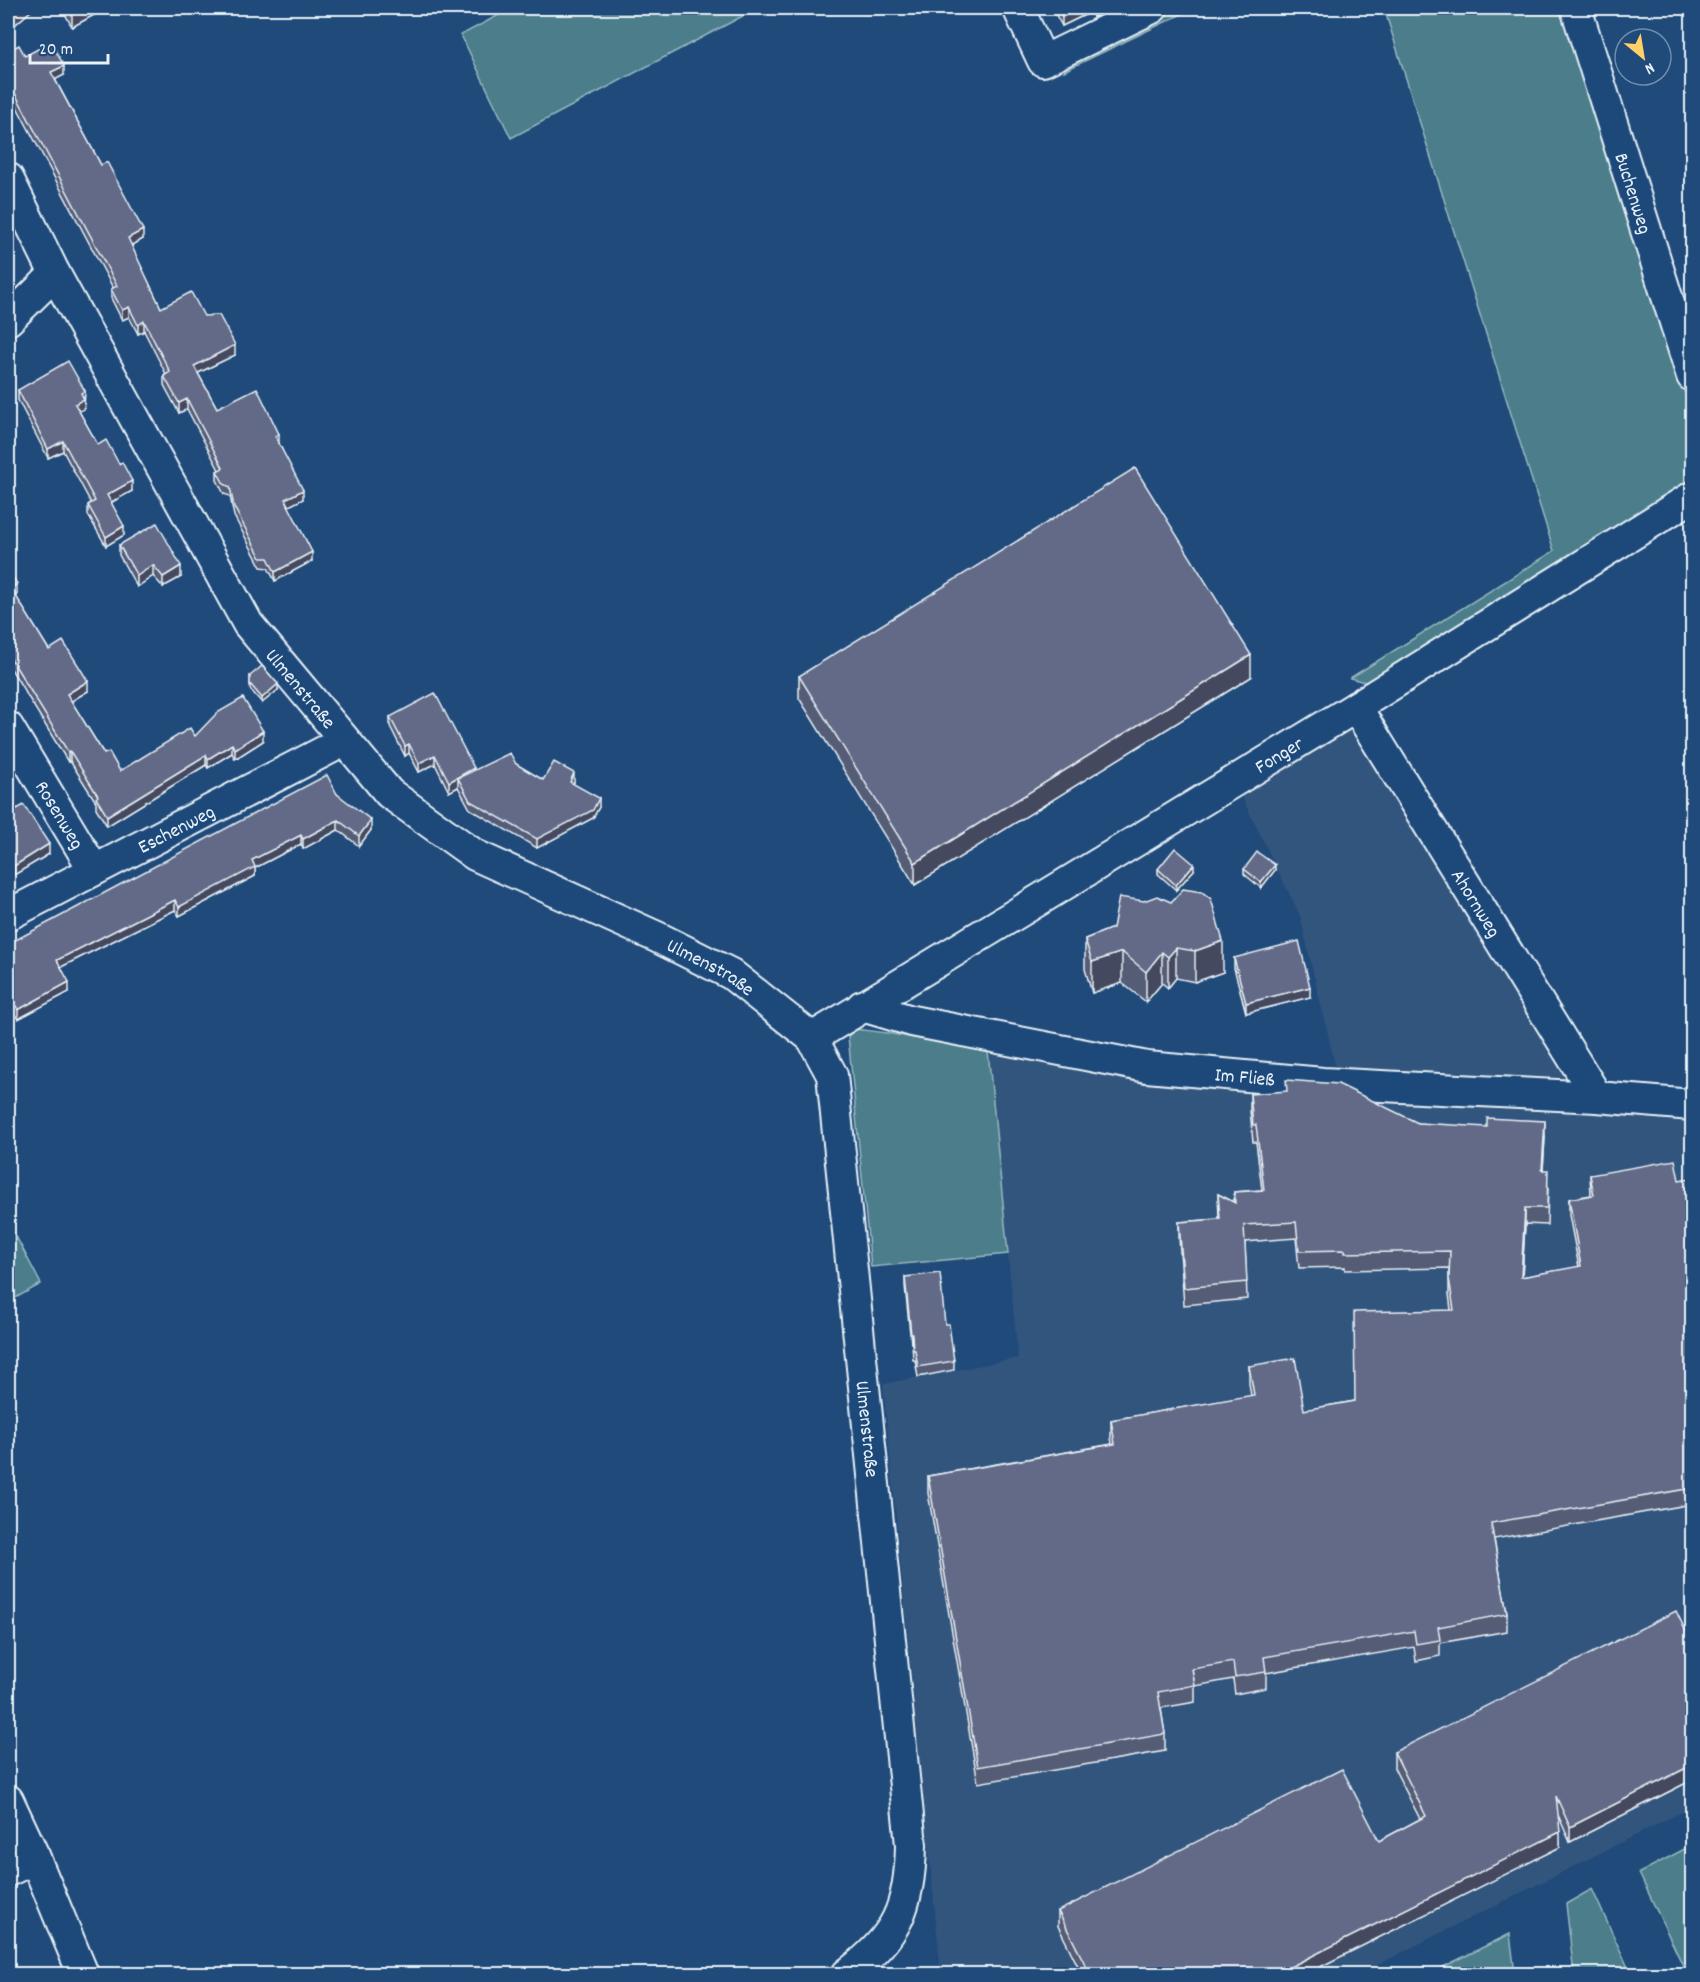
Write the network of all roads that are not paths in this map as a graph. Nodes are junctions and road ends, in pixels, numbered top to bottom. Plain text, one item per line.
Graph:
1 (1018, 8) edge
2 (1152, 8) edge
3 (1576, 8) edge
4 (8, 178) edge
5 (55, 274) junction
6 (8, 320) edge
7 (1692, 376) edge
8 (1692, 497) edge
9 (1356, 707) junction
10 (8, 727) edge
11 (344, 741) junction
12 (94, 870) junction
13 (8, 915) edge
14 (862, 1006) junction
15 (812, 1038) junction
16 (1597, 1097) junction
17 (1692, 1105) edge
18 (8, 1800) edge
19 (35, 1858) junction
20 (8, 1871) edge
21 (83, 1974) edge
22 (847, 1974) edge

1 - 2 street
3 - 7 street, Buchenweg
4 - 5 street, Ulmenstraße
5 - 6 street
5 - 11 street, Ulmenstraße
8 - 9 street, Fonger
9 - 14 street, Fonger
9 - 16 street, Ahornweg
10 - 12 street, Rosenweg
11 - 12 street, Eschenweg
11 - 15 street, Ulmenstraße
12 - 13 street, Eschenweg
14 - 15 street
14 - 16 street, Im Fließ
15 - 22 street, Ulmenstraße
16 - 17 street, Im Fließ
18 - 19 street
19 - 20 street
19 - 21 street

